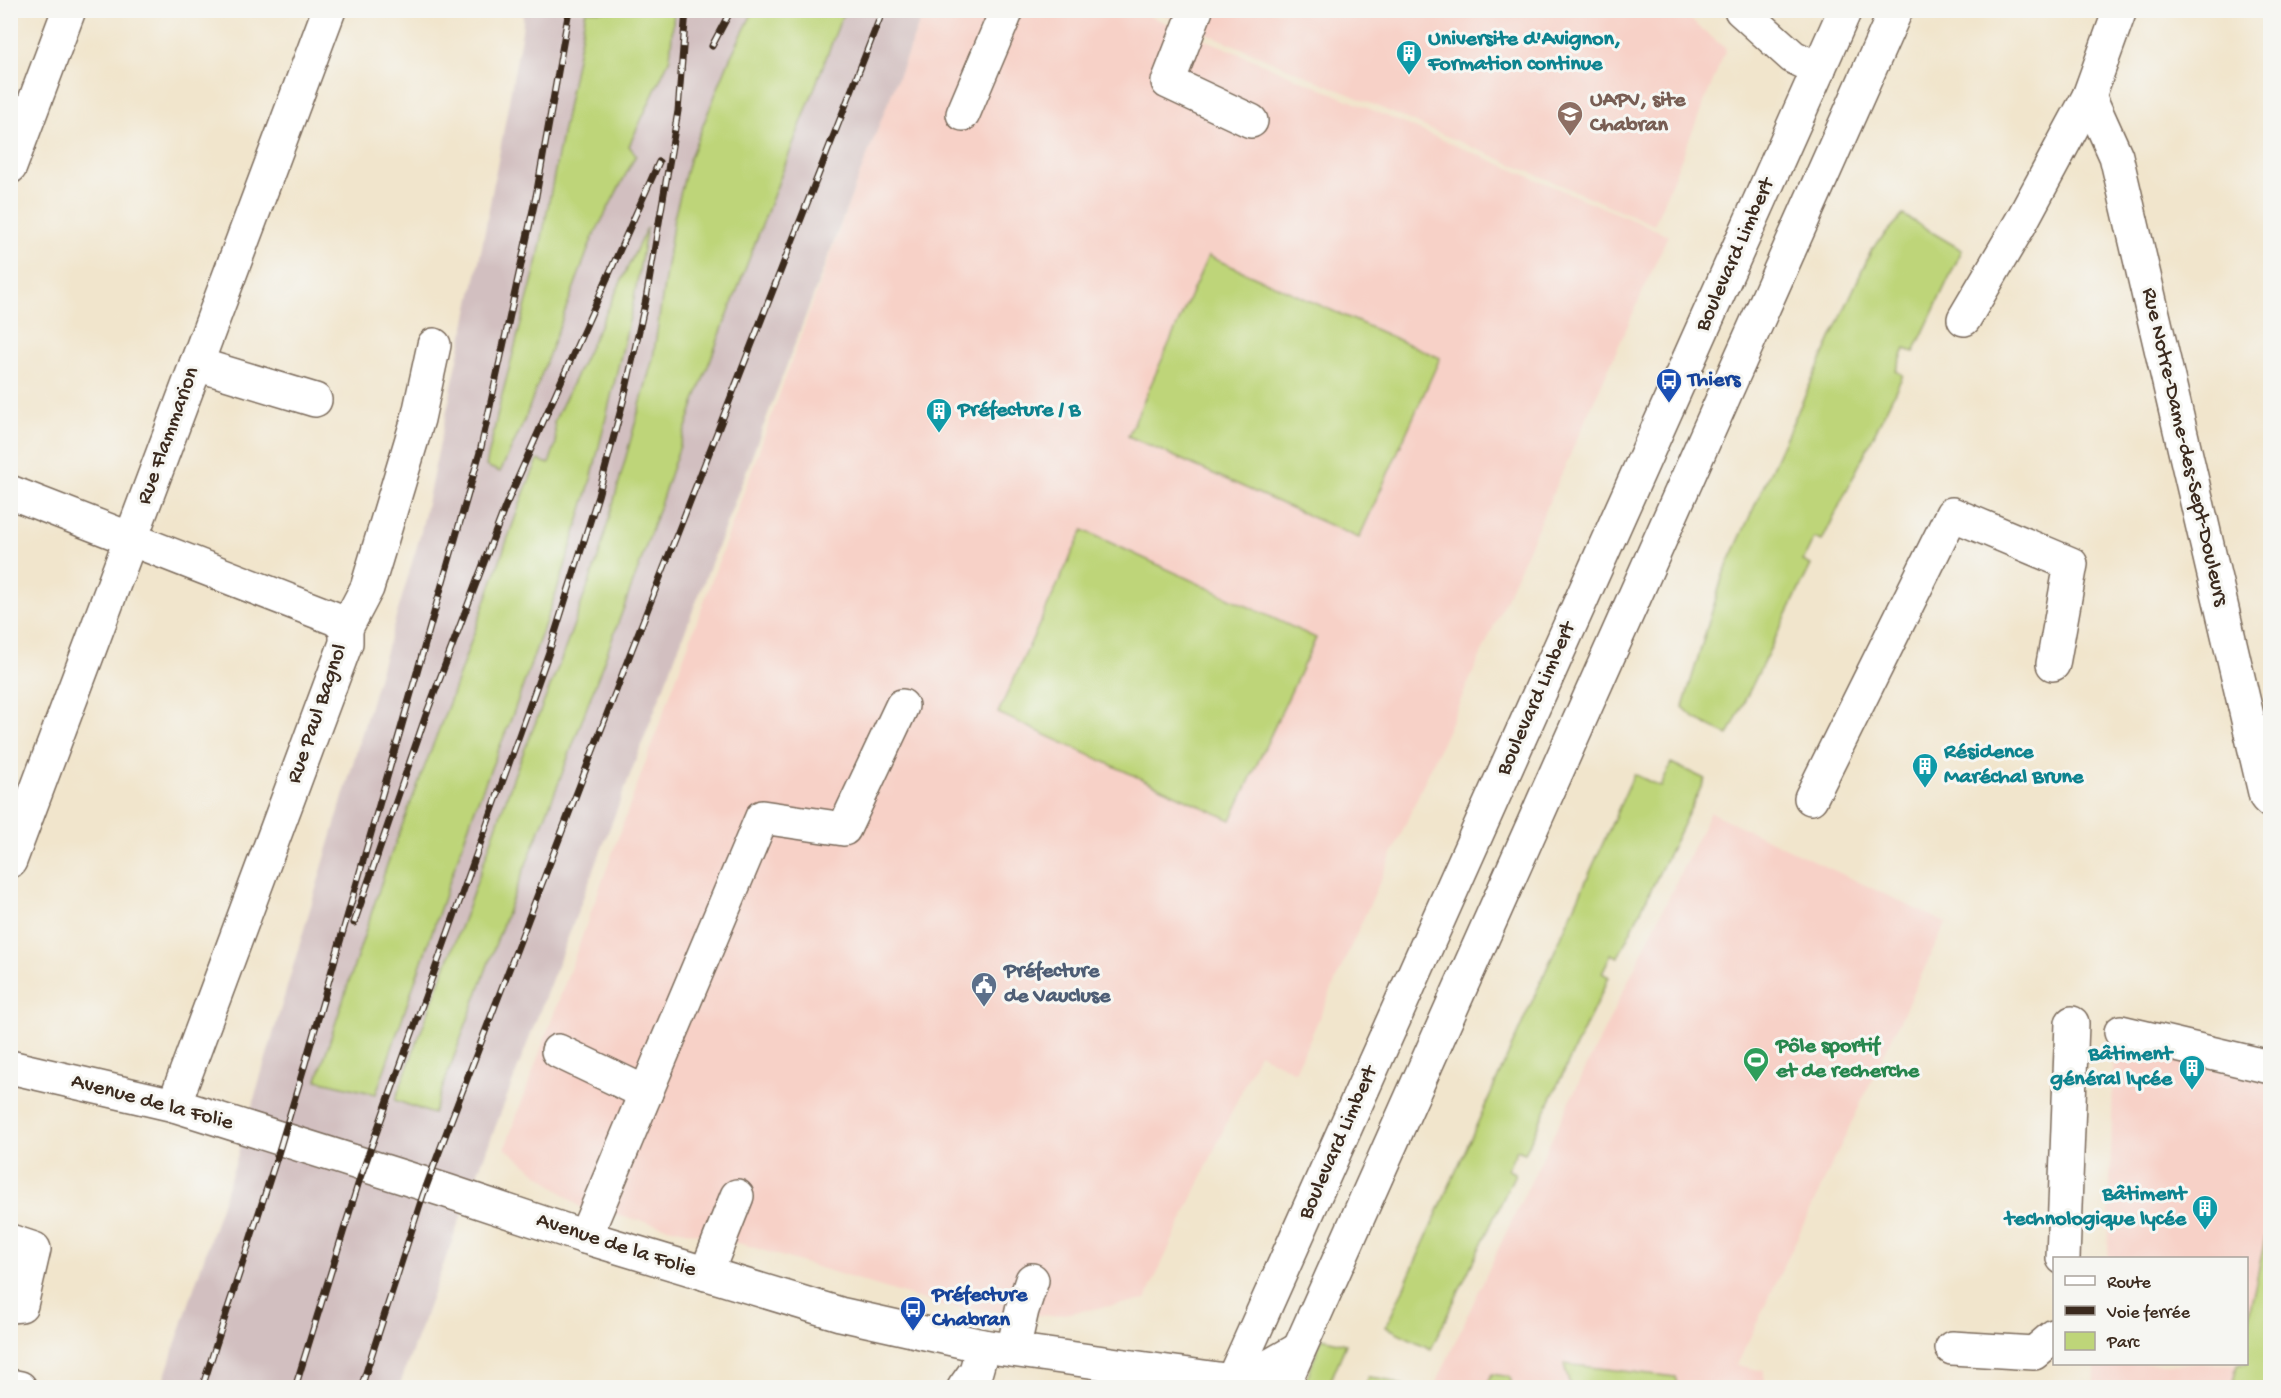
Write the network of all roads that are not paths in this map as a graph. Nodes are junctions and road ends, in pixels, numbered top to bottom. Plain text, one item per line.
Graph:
1 (69, 10) edge
2 (328, 10) edge
3 (1007, 10) edge
4 (1196, 10) edge
5 (1741, 10) edge
6 (1845, 10) edge
7 (1896, 10) edge
8 (2120, 10) edge
9 (1819, 69) junction
10 (2089, 96) junction
11 (22, 103) edge
12 (963, 114) dead end
13 (1251, 121) dead end
14 (10, 167) edge
15 (1739, 247) junction
16 (1782, 266) junction
17 (1964, 319) dead end
18 (434, 345) dead end
19 (196, 364) junction
20 (315, 400) dead end
21 (10, 492) edge
22 (130, 539) junction
23 (346, 628) junction
24 (2053, 664) dead end
25 (902, 706) dead end
26 (1811, 798) dead end
27 (2271, 801) edge
28 (10, 861) edge
29 (2072, 1023) dead end
30 (2121, 1032) dead end
31 (558, 1051) dead end
32 (2271, 1066) edge
33 (10, 1067) edge
34 (646, 1093) junction
35 (174, 1105) junction
36 (737, 1196) dead end
37 (585, 1237) junction
38 (10, 1240) edge
39 (2062, 1257) edge
40 (706, 1274) junction
41 (1032, 1280) dead end
42 (10, 1306) edge
43 (2053, 1338) edge
44 (998, 1348) junction
45 (1952, 1348) dead end
46 (1299, 1349) junction
47 (1232, 1385) edge
48 (10, 1386) edge
49 (21, 1388) edge
50 (964, 1388) edge
51 (1282, 1388) edge

1 - 11 main road
2 - 19 main road, Rue Flammarion
3 - 12 main road
4 - 13 main road
5 - 9 main road
6 - 9 main road, Boulevard Limbert
7 - 16 main road, Boulevard Limbert
8 - 10 main road
9 - 15 main road, Boulevard Limbert
10 - 17 main road
10 - 27 main road, Rue Notre-Dame-des-Sept-Douleurs
11 - 14 main road
15 - 16 main road
15 - 47 main road, Boulevard Limbert
16 - 46 main road, Boulevard Limbert
18 - 23 main road
19 - 20 main road
19 - 22 main road, Rue Flammarion
21 - 22 main road, Rue Paul Bagnol
22 - 23 main road, Rue Paul Bagnol
22 - 28 main road, Rue Flammarion
23 - 35 main road, Rue Paul Bagnol
24 - 26 main road
25 - 34 main road
29 - 39 main road
30 - 32 main road
31 - 34 main road
33 - 35 main road, Avenue de la Folie
34 - 37 main road
35 - 37 main road, Avenue de la Folie
36 - 40 main road
37 - 40 main road, Avenue de la Folie
38 - 42 main road
40 - 44 main road, Avenue de la Folie
41 - 44 main road
43 - 45 main road
44 - 47 main road, Avenue de la Folie
44 - 50 main road
46 - 47 main road, Avenue de la Folie
46 - 51 main road, Boulevard Limbert
48 - 49 main road

